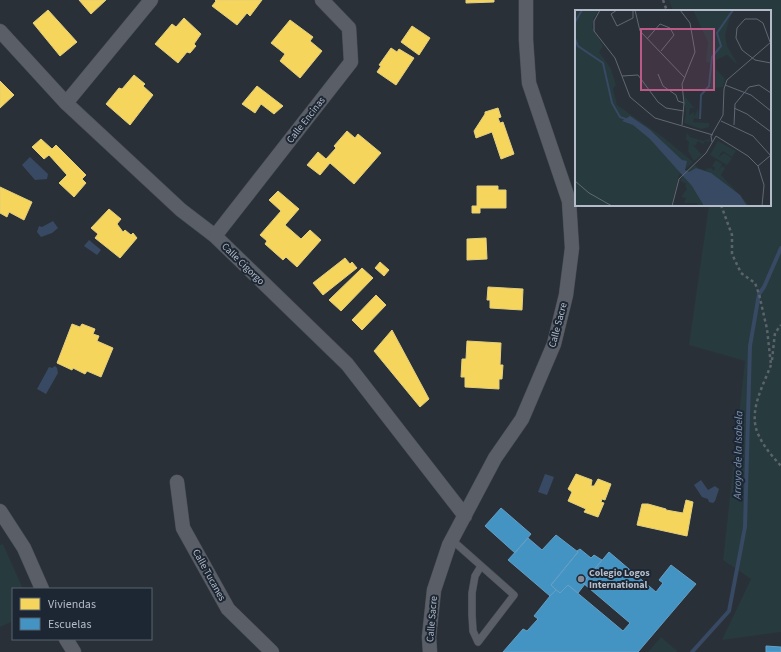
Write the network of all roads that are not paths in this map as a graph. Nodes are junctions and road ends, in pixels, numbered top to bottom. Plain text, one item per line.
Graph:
1 (151, 0) edge
2 (322, 0) edge
3 (526, 0) edge
4 (0, 31) edge
5 (66, 103) junction
6 (215, 236) junction
7 (177, 482) dead end
8 (0, 511) edge
9 (465, 516) junction
10 (452, 540) junction
11 (481, 566) junction
12 (42, 588) edge
13 (67, 640) edge
14 (74, 652) edge
15 (272, 652) edge
16 (430, 652) edge

1 - 5 street
2 - 6 street, Calle Encinas
3 - 9 street, Calle Sacre
4 - 5 street, Calle Cigorgo
5 - 6 street, Calle Cigorgo
6 - 9 street, Calle Cigorgo
7 - 15 street, Calle Tucanes
8 - 12 street
9 - 10 street, Calle Sacre
10 - 11 lane
10 - 16 street, Calle Sacre
11 - 11 lane
13 - 14 street

